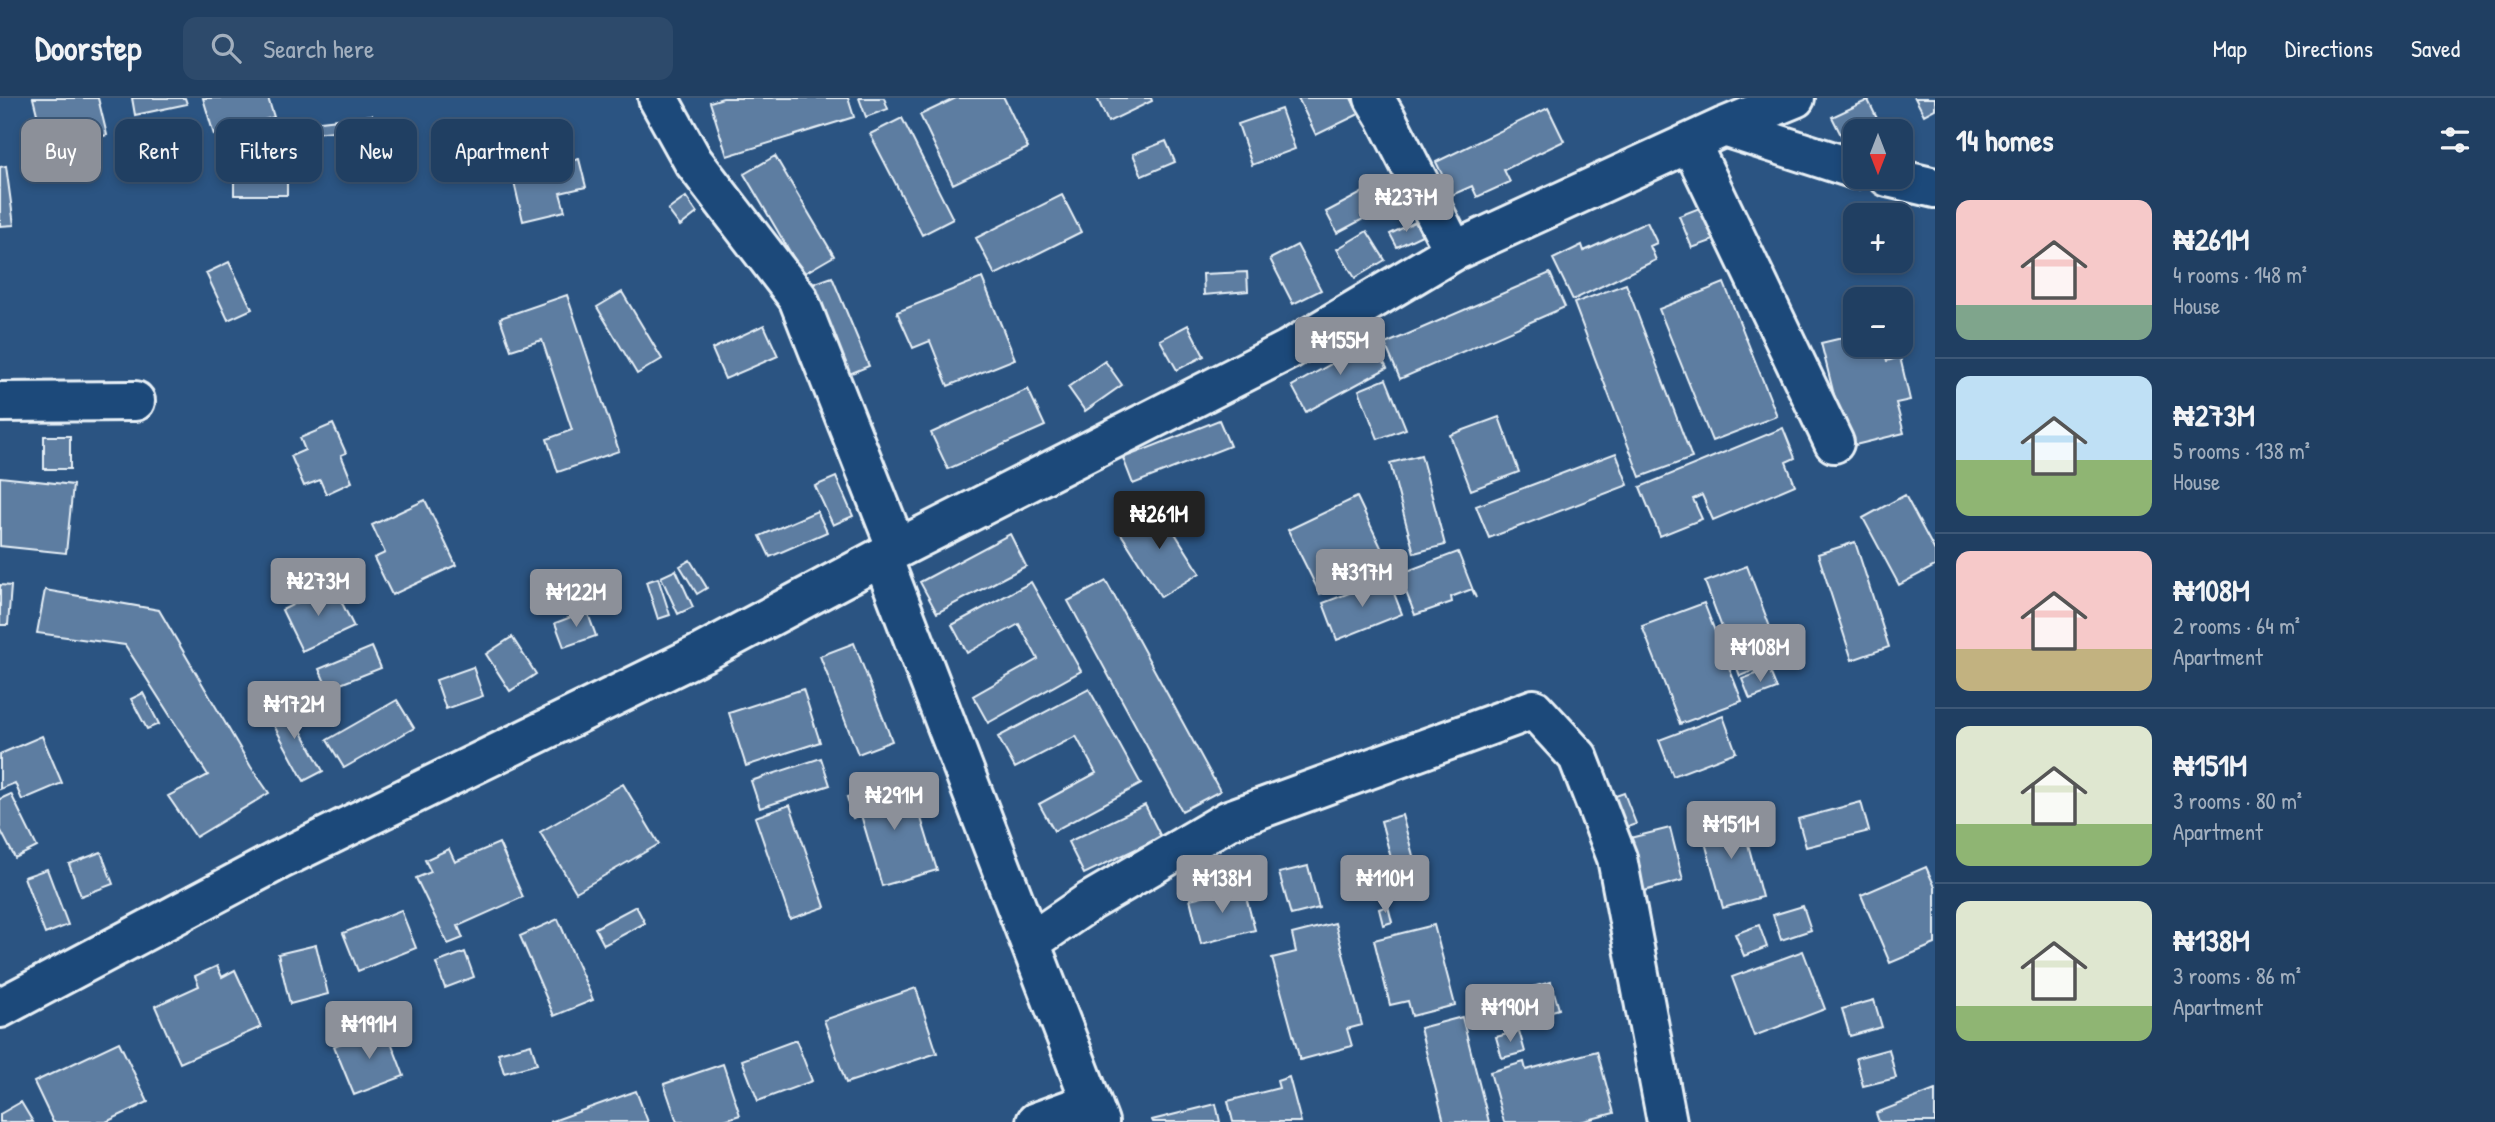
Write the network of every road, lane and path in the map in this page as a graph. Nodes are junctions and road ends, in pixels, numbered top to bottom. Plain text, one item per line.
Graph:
1 (658, 98) edge
2 (1374, 98) edge
3 (1781, 101) edge
4 (1724, 127) junction
5 (1691, 144) junction
6 (1843, 165) edge
7 (1913, 183) edge
8 (1935, 188) edge
9 (1454, 251) junction
10 (135, 401) dead end
11 (0, 402) edge
12 (1834, 443) dead end
13 (890, 553) junction
14 (1031, 942) junction
15 (0, 1008) edge
16 (1095, 1112) edge
17 (1663, 1121) edge
18 (1036, 1122) edge

1 - 13 street
2 - 9 street
3 - 4 street
4 - 5 street
4 - 6 street
5 - 9 street
5 - 12 street
7 - 8 street
9 - 13 street
10 - 11 street
13 - 14 street
13 - 15 street
14 - 16 street
14 - 17 street
16 - 18 street

